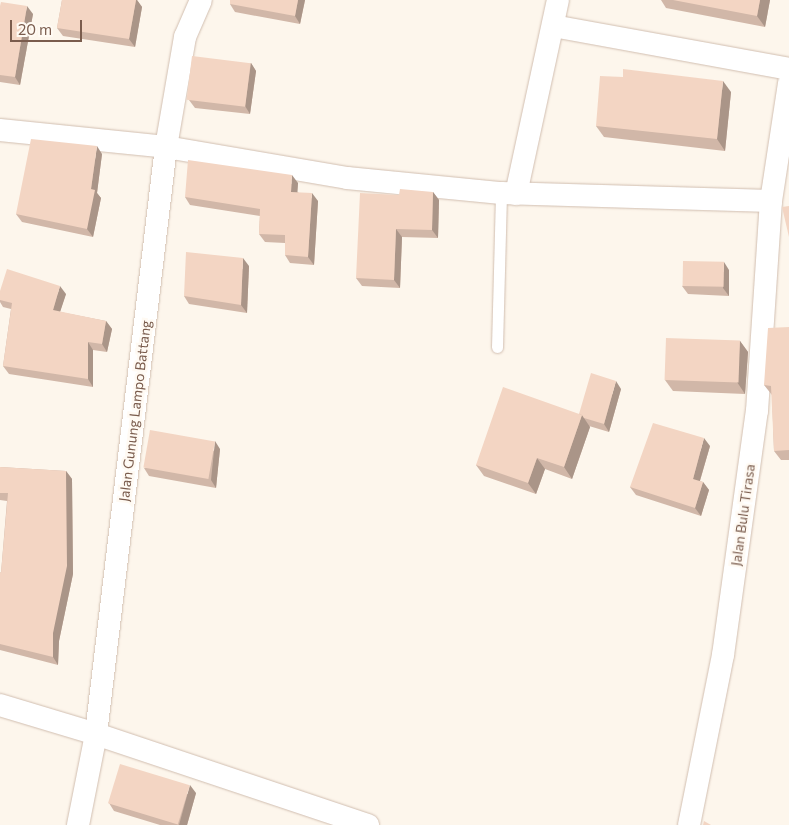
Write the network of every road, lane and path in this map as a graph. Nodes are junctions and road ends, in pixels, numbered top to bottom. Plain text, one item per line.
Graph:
1 (201, 0) edge
2 (558, 0) edge
3 (553, 26) junction
4 (789, 69) edge
5 (789, 82) edge
6 (0, 130) edge
7 (166, 147) junction
8 (508, 193) junction
9 (771, 201) junction
10 (497, 347) dead end
11 (0, 705) edge
12 (96, 734) junction
13 (78, 825) edge
14 (368, 825) edge
15 (689, 825) edge

1 - 7 street, Jalan Gunung Lampo Battang
2 - 3 street
3 - 4 street
3 - 8 street
5 - 9 street, Jalan Bulu Tirasa
6 - 7 street
7 - 8 street
7 - 12 street, Jalan Gunung Lampo Battang
8 - 9 street
8 - 10 lane
9 - 15 street, Jalan Bulu Tirasa
11 - 12 street
12 - 13 street, Jalan Gunung Lampo Battang
12 - 14 street

